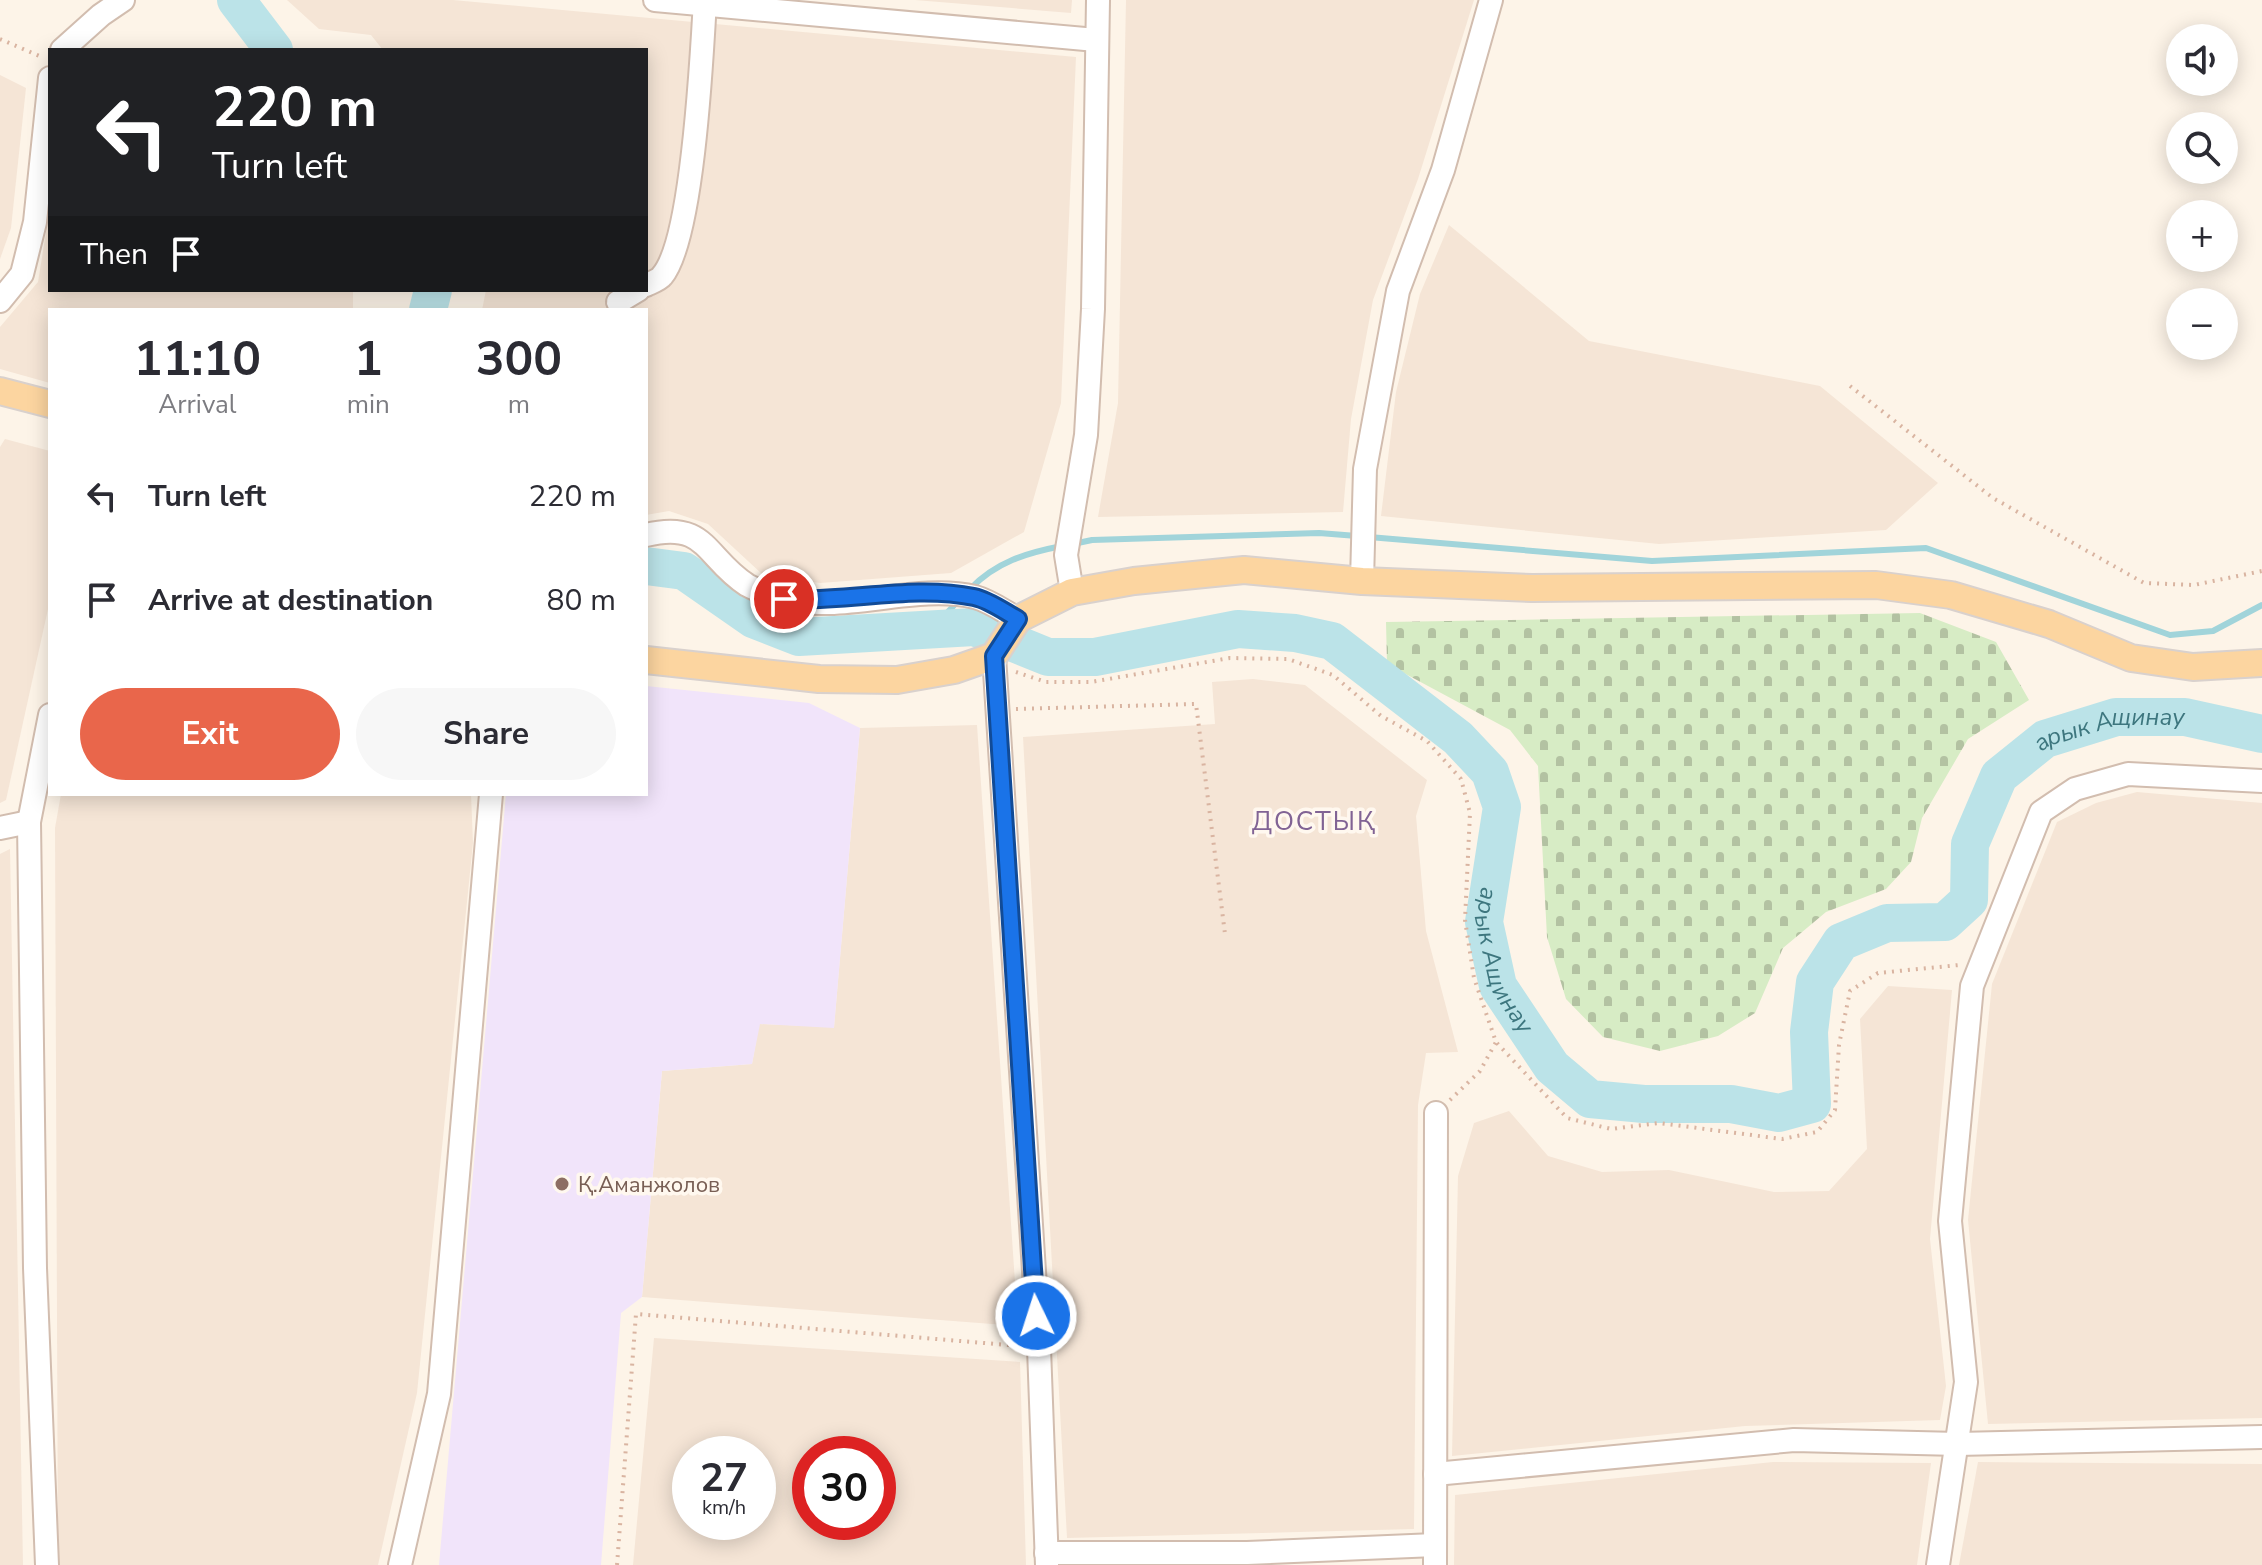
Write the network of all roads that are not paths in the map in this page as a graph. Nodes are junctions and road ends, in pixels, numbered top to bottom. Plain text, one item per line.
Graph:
1 (123, 0) edge
2 (655, 0) edge
3 (1098, 0) edge
4 (1491, 0) edge
5 (705, 2) edge
6 (1096, 40) junction
7 (64, 48) edge
8 (48, 97) edge
9 (648, 284) edge
10 (635, 292) edge
11 (0, 301) edge
12 (618, 302) dead end
13 (0, 391) edge
14 (48, 403) edge
15 (648, 535) edge
16 (1362, 581) junction
17 (1072, 592) junction
18 (1018, 619) junction
19 (994, 656) junction
20 (648, 660) edge
21 (2262, 663) edge
22 (48, 725) edge
23 (2262, 781) edge
24 (491, 796) edge
25 (29, 822) junction
26 (0, 828) edge
27 (1436, 1113) road end
28 (2262, 1437) edge
29 (1958, 1444) junction
30 (1435, 1474) junction
31 (1435, 1555) edge
32 (1047, 1559) edge
33 (47, 1565) edge
34 (400, 1565) edge
35 (1938, 1565) edge

1 - 7 street
2 - 5 street
3 - 6 street
4 - 16 street
5 - 6 street
5 - 9 street
6 - 17 street
8 - 11 street
10 - 12 street
13 - 14 main road
15 - 18 street
16 - 17 main road
16 - 21 main road
17 - 18 main road
18 - 19 main road
19 - 20 main road
19 - 32 street
22 - 25 street
23 - 29 street
24 - 34 street
25 - 26 street
25 - 33 street
27 - 30 street
28 - 29 street
29 - 30 street
29 - 35 street
30 - 31 street
31 - 32 street

